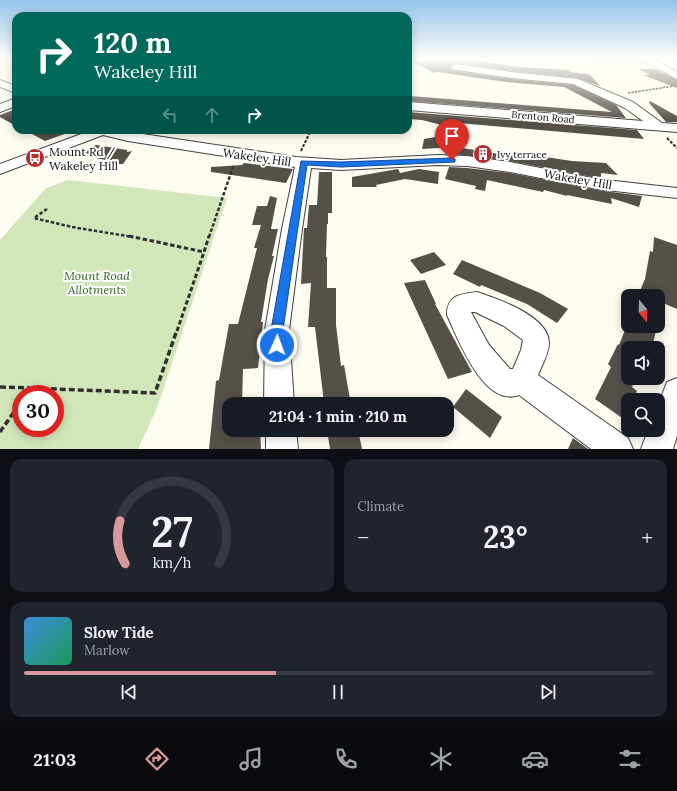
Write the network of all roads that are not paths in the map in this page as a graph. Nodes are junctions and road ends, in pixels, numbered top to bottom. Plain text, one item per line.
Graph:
1 (563, 80) edge
2 (0, 83) edge
3 (12, 88) edge
4 (12, 104) edge
5 (412, 106) edge
6 (0, 108) edge
7 (660, 127) junction
8 (677, 128) edge
9 (91, 134) edge
10 (116, 134) edge
11 (300, 162) junction
12 (0, 169) edge
13 (677, 193) edge
14 (522, 380) dead end
15 (677, 392) edge
16 (279, 397) edge
17 (281, 437) edge
18 (282, 449) edge
19 (617, 449) edge
20 (657, 449) edge

1 - 7 street
2 - 3 street
4 - 6 street
5 - 7 street, Brenton Road
7 - 8 street, Brenton Road
9 - 12 street
10 - 11 street, Wakeley Hill
11 - 13 street, Wakeley Hill
11 - 16 street
14 - 19 street
15 - 20 street
17 - 18 street

